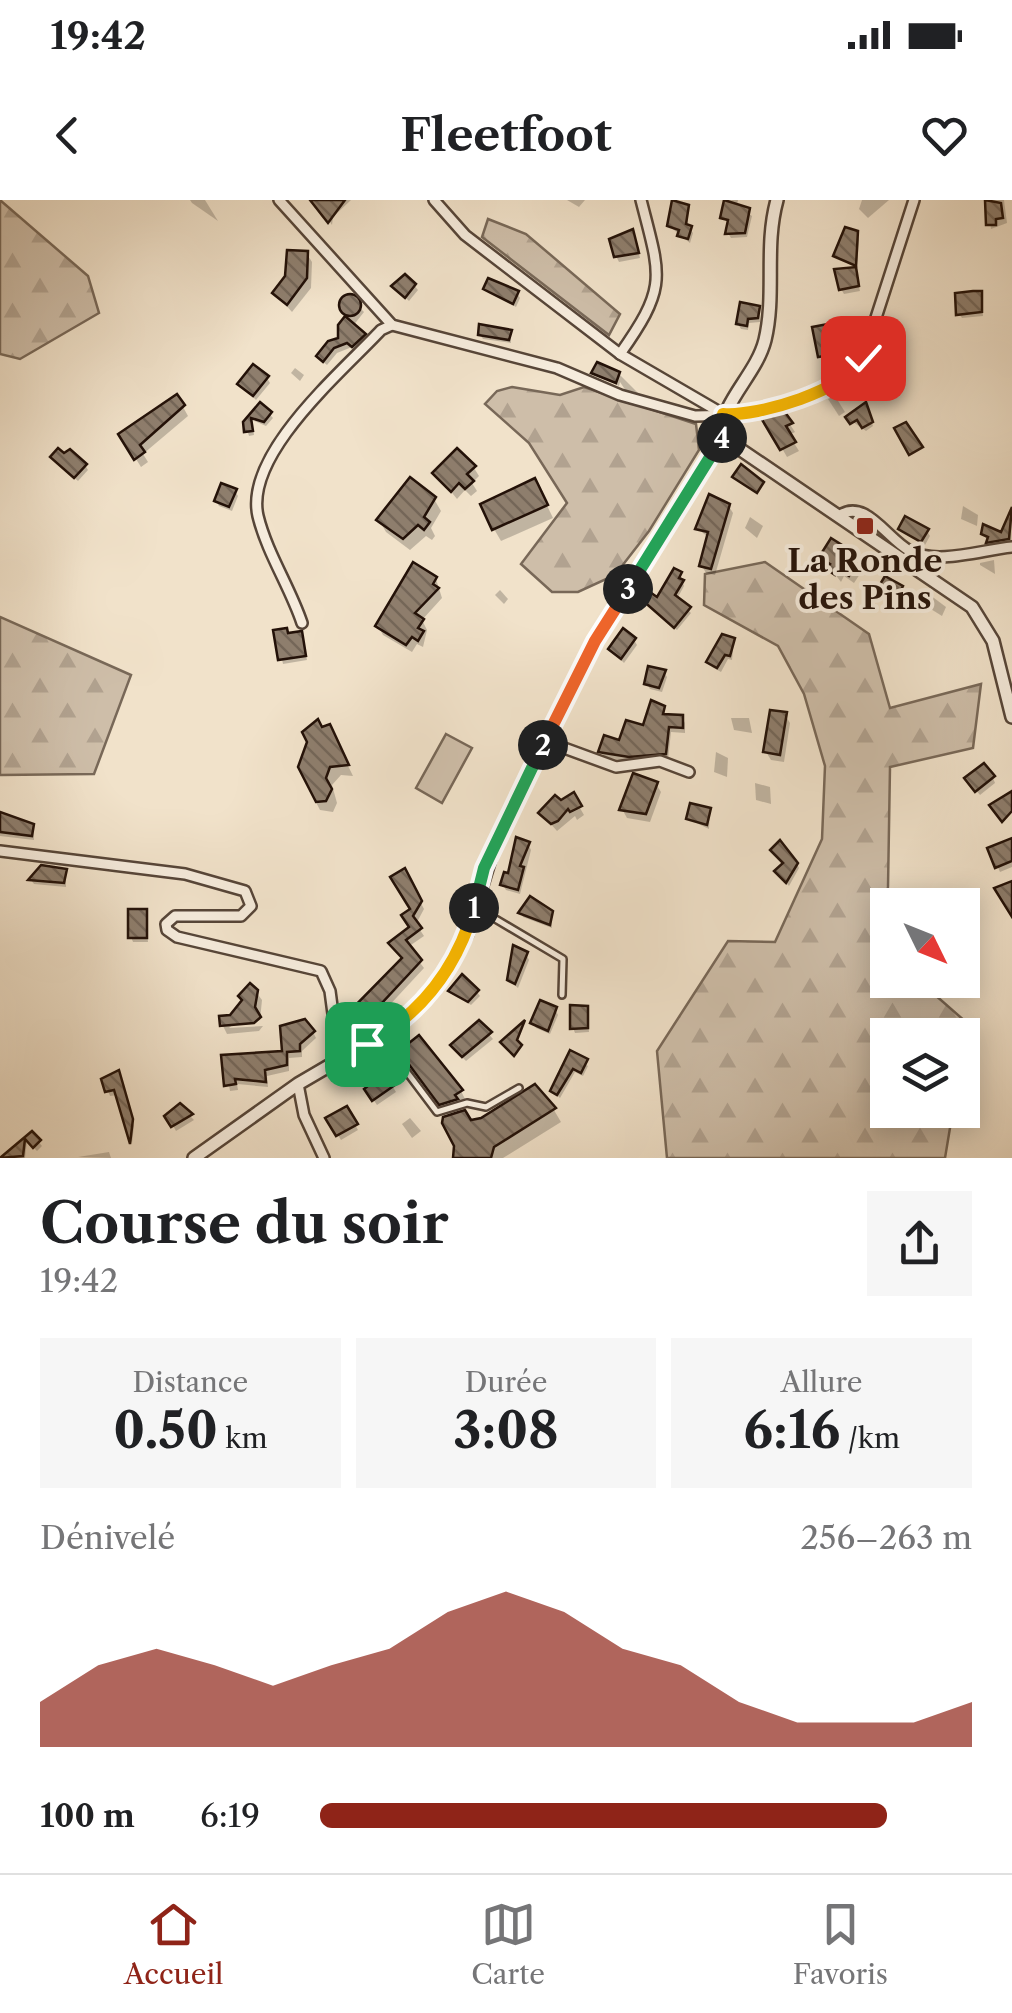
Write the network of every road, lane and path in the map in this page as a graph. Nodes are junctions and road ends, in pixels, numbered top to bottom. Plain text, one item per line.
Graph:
1 (279, 200) edge
2 (434, 200) edge
3 (641, 200) edge
4 (777, 200) edge
5 (914, 200) edge
6 (392, 325) junction
7 (620, 354) junction
8 (723, 414) junction
9 (722, 438) junction
10 (839, 516) junction
11 (1012, 547) edge
12 (302, 623) dead end
13 (1012, 717) edge
14 (546, 741) junction
15 (689, 772) dead end
16 (0, 851) edge
17 (474, 907) junction
18 (562, 995) dead end
19 (380, 1036) junction
20 (339, 1059) junction
21 (298, 1084) junction
22 (519, 1088) dead end
23 (194, 1158) edge
24 (324, 1158) edge

1 - 6 street
2 - 7 street
3 - 7 street
4 - 8 street
5 - 8 street
6 - 8 street
6 - 12 street
7 - 8 street
8 - 9 street
9 - 10 street
9 - 14 street
10 - 11 street
10 - 13 street
14 - 15 street
14 - 17 street
16 - 20 street
17 - 18 lane
17 - 19 street
19 - 20 street
19 - 22 lane
20 - 21 street
21 - 23 street
21 - 24 street

